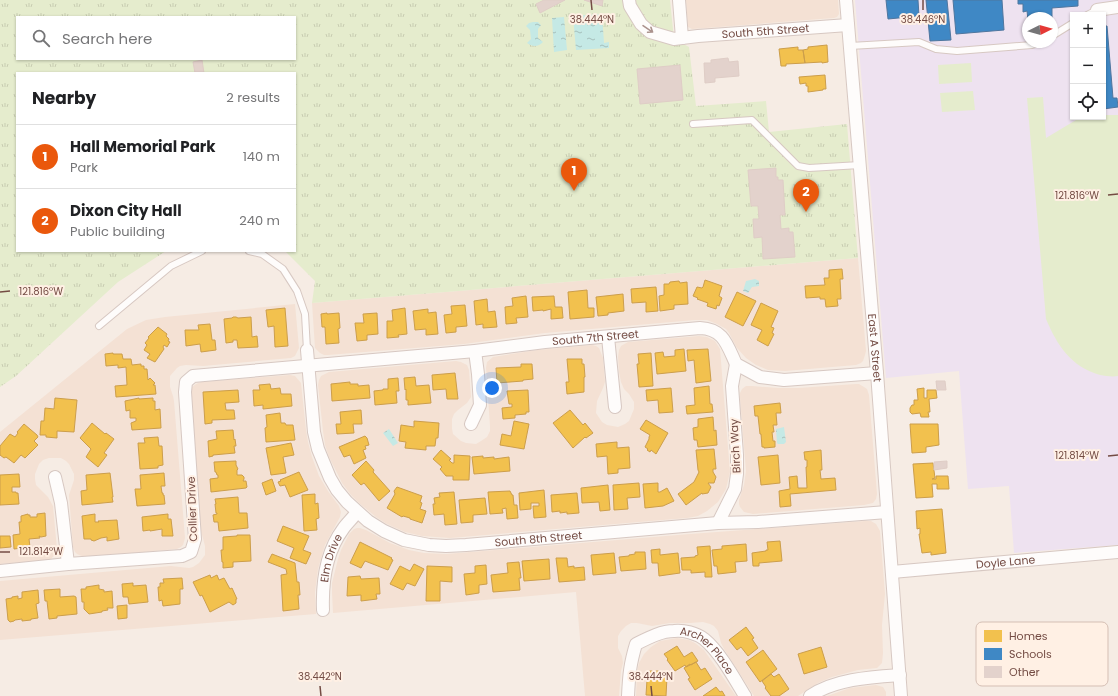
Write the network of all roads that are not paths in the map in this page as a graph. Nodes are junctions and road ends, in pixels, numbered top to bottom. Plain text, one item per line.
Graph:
1 (629, 0) edge
2 (679, 0) edge
3 (846, 0) edge
4 (1118, 7) edge
5 (1092, 12) edge
6 (848, 25) junction
7 (1070, 25) edge
8 (1058, 32) edge
9 (682, 38) junction
10 (850, 46) junction
11 (1022, 47) edge
12 (693, 124) dead end
13 (860, 165) junction
14 (200, 252) edge
15 (254, 252) edge
16 (100, 326) dead end
17 (608, 336) junction
18 (307, 350) joint
19 (475, 351) junction
20 (736, 364) junction
21 (309, 365) junction
22 (292, 367) joint
23 (877, 373) junction
24 (615, 407) dead end
25 (471, 424) dead end
26 (54, 477) dead end
27 (357, 512) junction
28 (887, 512) junction
29 (718, 523) junction
30 (1118, 552) edge
31 (68, 564) junction
32 (0, 571) edge
33 (892, 572) junction
34 (323, 610) dead end
35 (900, 675) junction
36 (628, 696) edge
37 (746, 696) edge
38 (810, 696) edge
39 (901, 696) edge

1 -> 9 street, South 5th Street
2 - 9 street
3 - 6 street, East A Street
4 - 5 street
6 - 9 street, South 5th Street
6 - 10 street, East A Street
7 - 8 lane
10 - 11 lane
10 - 13 street, East A Street
12 - 13 lane
13 - 23 street, East A Street
14 - 16 lane
15 - 18 lane
17 - 19 street, South 7th Street
17 - 20 street, South 7th Street
17 - 24 street
18 - 21 street, South 8th Street
19 - 21 street, South 7th Street
19 - 25 street
20 - 23 street
20 - 29 street, Birch Way
21 - 22 street, South 7th Street
21 - 27 street, South 8th Street
22 - 31 street, Collier Drive
23 - 28 street, East A Street
26 - 31 street
27 - 29 street, South 8th Street
27 - 34 street, Elm Drive
28 - 29 street, South 8th Street
28 - 33 street, East A Street
30 - 33 street, Doyle Lane
31 - 32 street, Collier Drive
33 - 35 street, East A Street
35 - 38 street
35 - 39 street, East A Street
36 - 37 street, Archer Place

